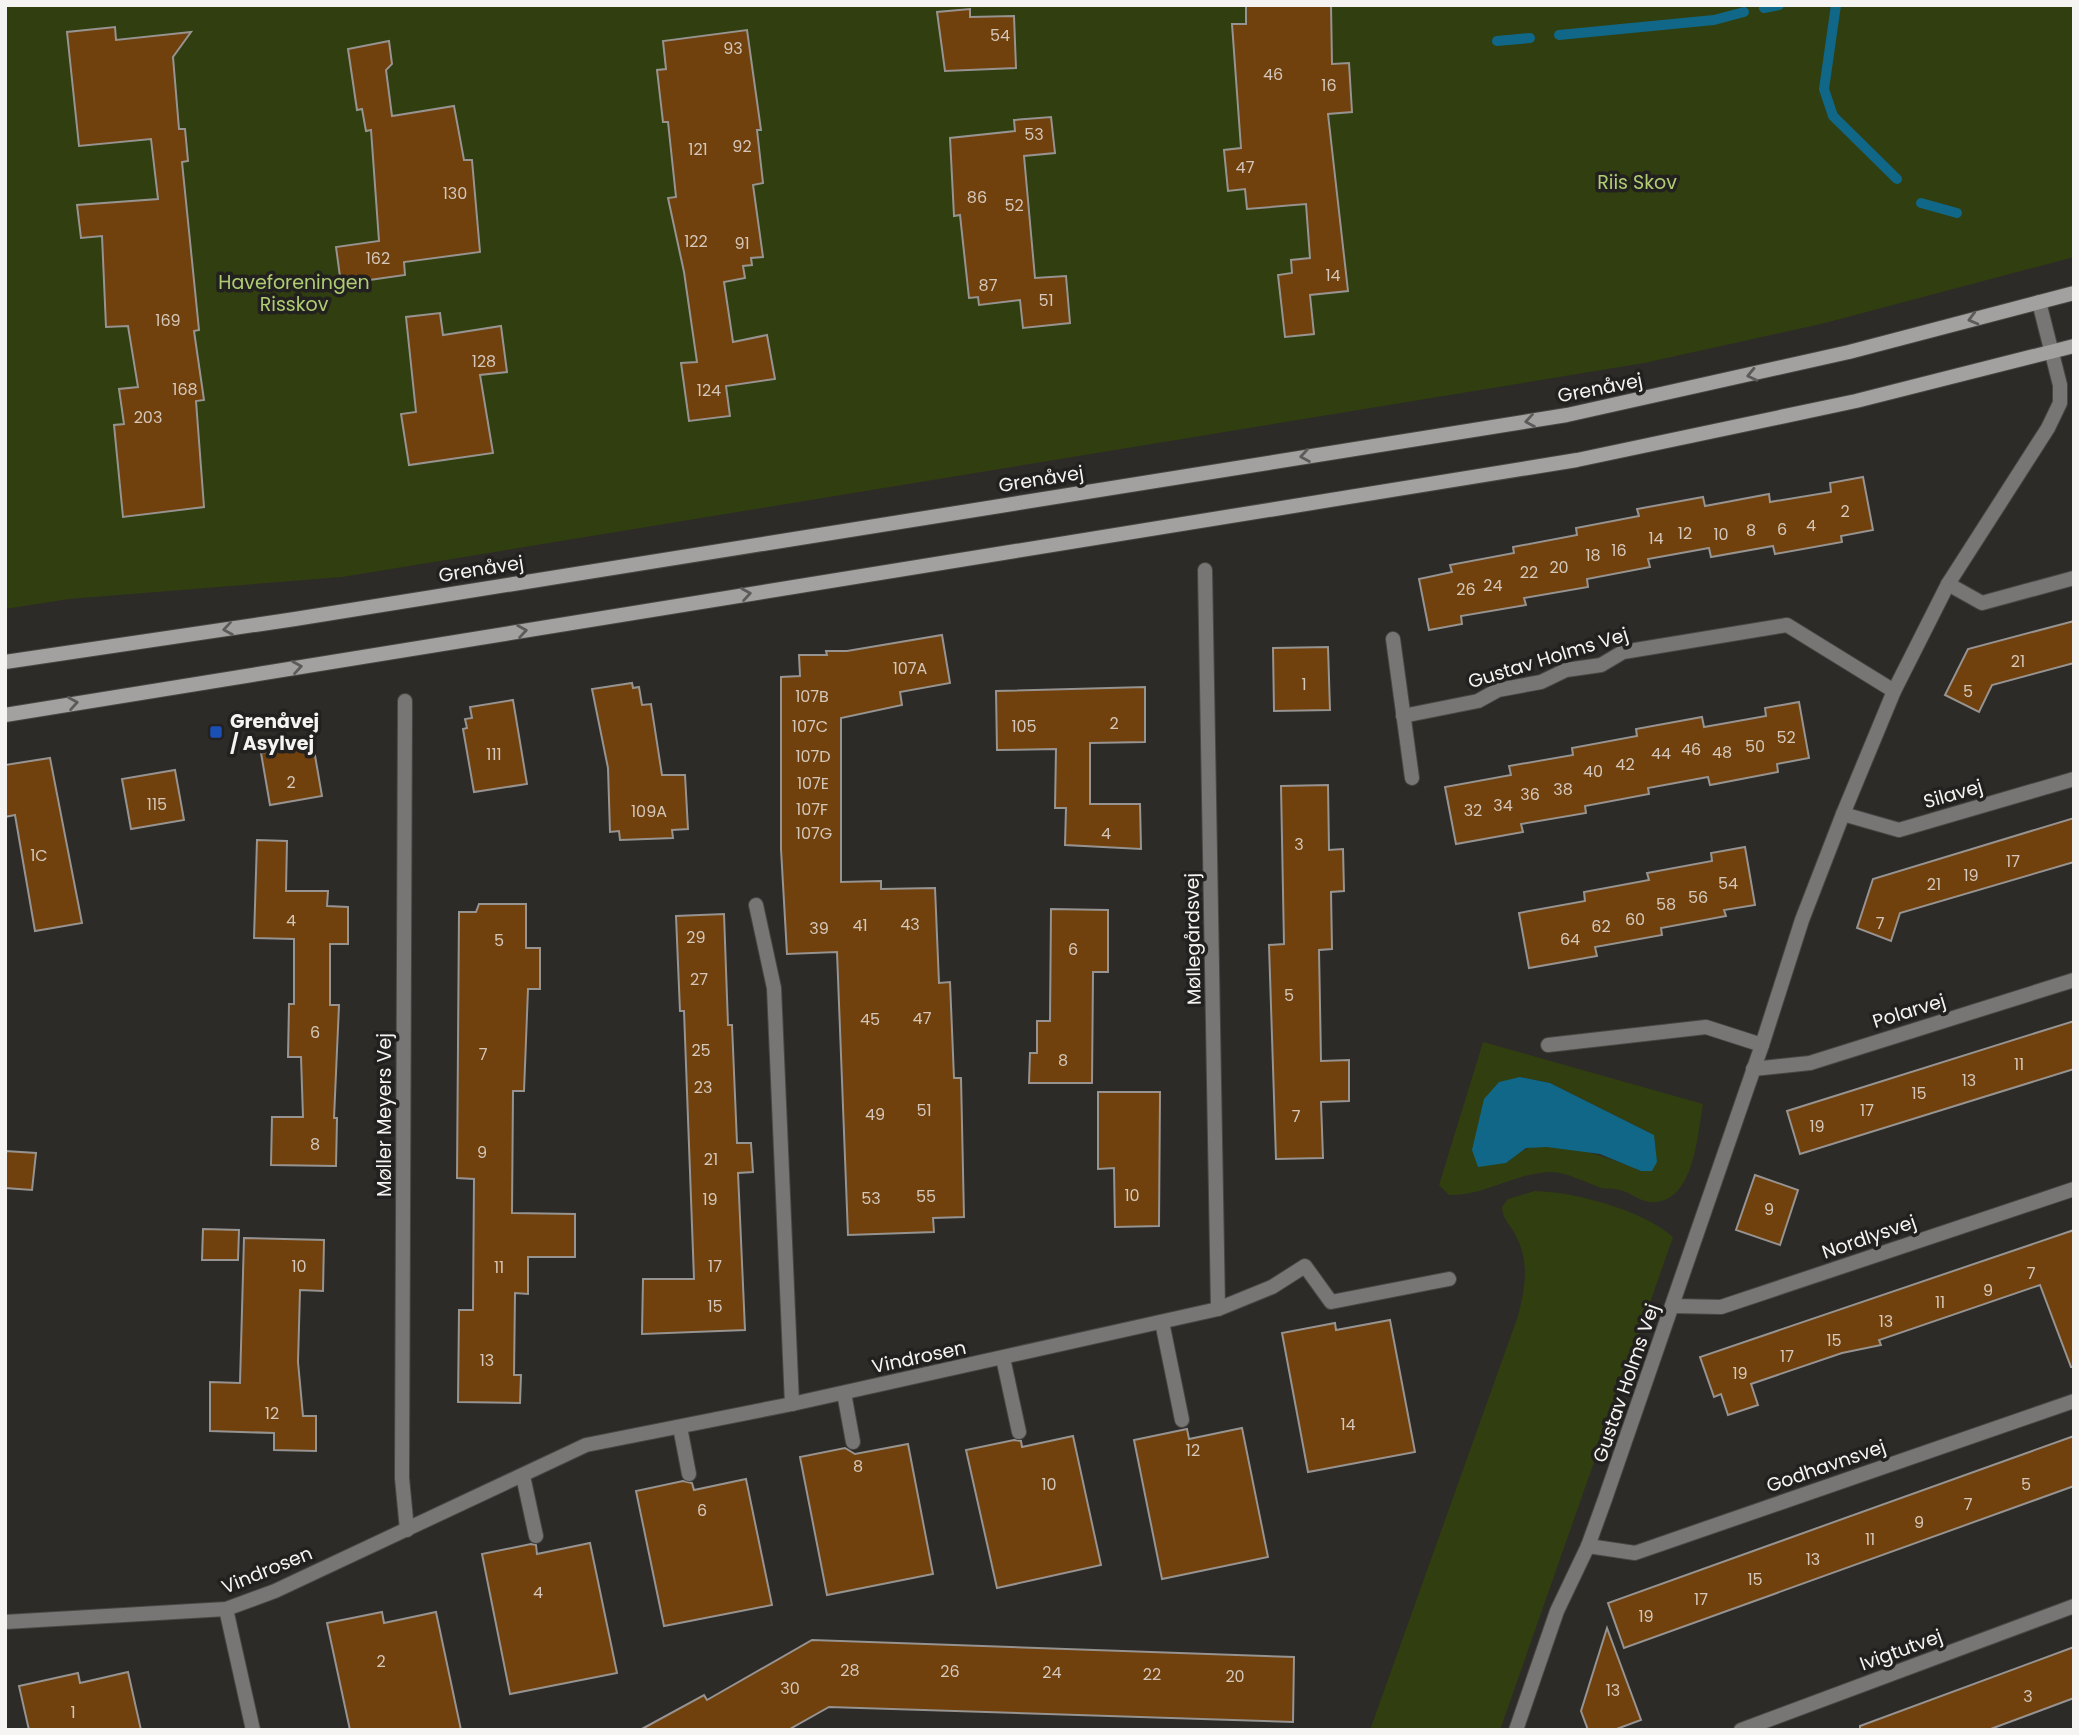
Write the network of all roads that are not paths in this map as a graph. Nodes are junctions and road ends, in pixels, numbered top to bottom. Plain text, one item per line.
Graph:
1 (2074, 293) edge
2 (2039, 302) junction
3 (2074, 346) edge
4 (2052, 351) junction
5 (1205, 570) dead end
6 (2074, 578) edge
7 (1948, 584) junction
8 (1393, 639) dead end
9 (5, 662) edge
10 (1894, 691) junction
11 (405, 701) dead end
12 (5, 715) edge
13 (1403, 716) junction
14 (1412, 778) dead end
15 (2074, 779) edge
16 (1843, 814) junction
17 (756, 905) dead end
18 (2074, 979) edge
19 (1548, 1045) dead end
20 (1762, 1045) junction
21 (1753, 1069) junction
22 (2074, 1189) edge
23 (1450, 1279) dead end
24 (1673, 1306) junction
25 (1219, 1309) junction
26 (1162, 1322) junction
27 (1003, 1358) junction
28 (844, 1393) junction
29 (2074, 1401) edge
30 (792, 1404) junction
31 (1182, 1420) dead end
32 (680, 1427) junction
33 (1018, 1432) dead end
34 (853, 1441) dead end
35 (689, 1474) dead end
36 (523, 1476) junction
37 (407, 1530) junction
38 (536, 1536) dead end
39 (1588, 1546) junction
40 (2074, 1606) edge
41 (226, 1609) junction
42 (5, 1622) edge
43 (253, 1730) edge
44 (1516, 1730) edge
45 (1741, 1730) edge

1 - 2 street, Grenåvej
2 - 4 street, Gustav Holms Vej
2 -> 9 street, Grenåvej
3 - 4 street
4 - 7 street, Gustav Holms Vej
12 -> 4 street
5 - 25 street, Møllegårdsvej
6 - 7 street
7 - 10 street, Gustav Holms Vej
8 - 13 street
10 - 13 street, Gustav Holms Vej
10 - 16 street, Gustav Holms Vej
11 - 37 street, Møller Meyers Vej
13 - 14 street
15 - 16 street, Silavej
16 - 20 street, Gustav Holms Vej
17 - 30 street
18 - 21 street, Polarvej
19 - 20 street
20 - 21 street, Gustav Holms Vej
21 - 24 street, Gustav Holms Vej
22 - 24 street, Nordlysvej
23 - 25 street, Vindrosen
24 - 39 street, Gustav Holms Vej
25 - 26 street, Vindrosen
26 - 27 street, Vindrosen
26 - 31 street
27 - 28 street, Vindrosen
27 - 33 street
28 - 30 street, Vindrosen
28 - 34 street
29 - 39 street, Godhavnsvej
30 - 32 street, Vindrosen
32 - 35 street
32 - 36 street, Vindrosen
36 - 37 street, Vindrosen
36 - 38 street
37 - 41 street, Vindrosen
39 - 44 street, Gustav Holms Vej
40 - 45 street, Ivigtutvej
41 - 42 street, Vindrosen
41 - 43 street

